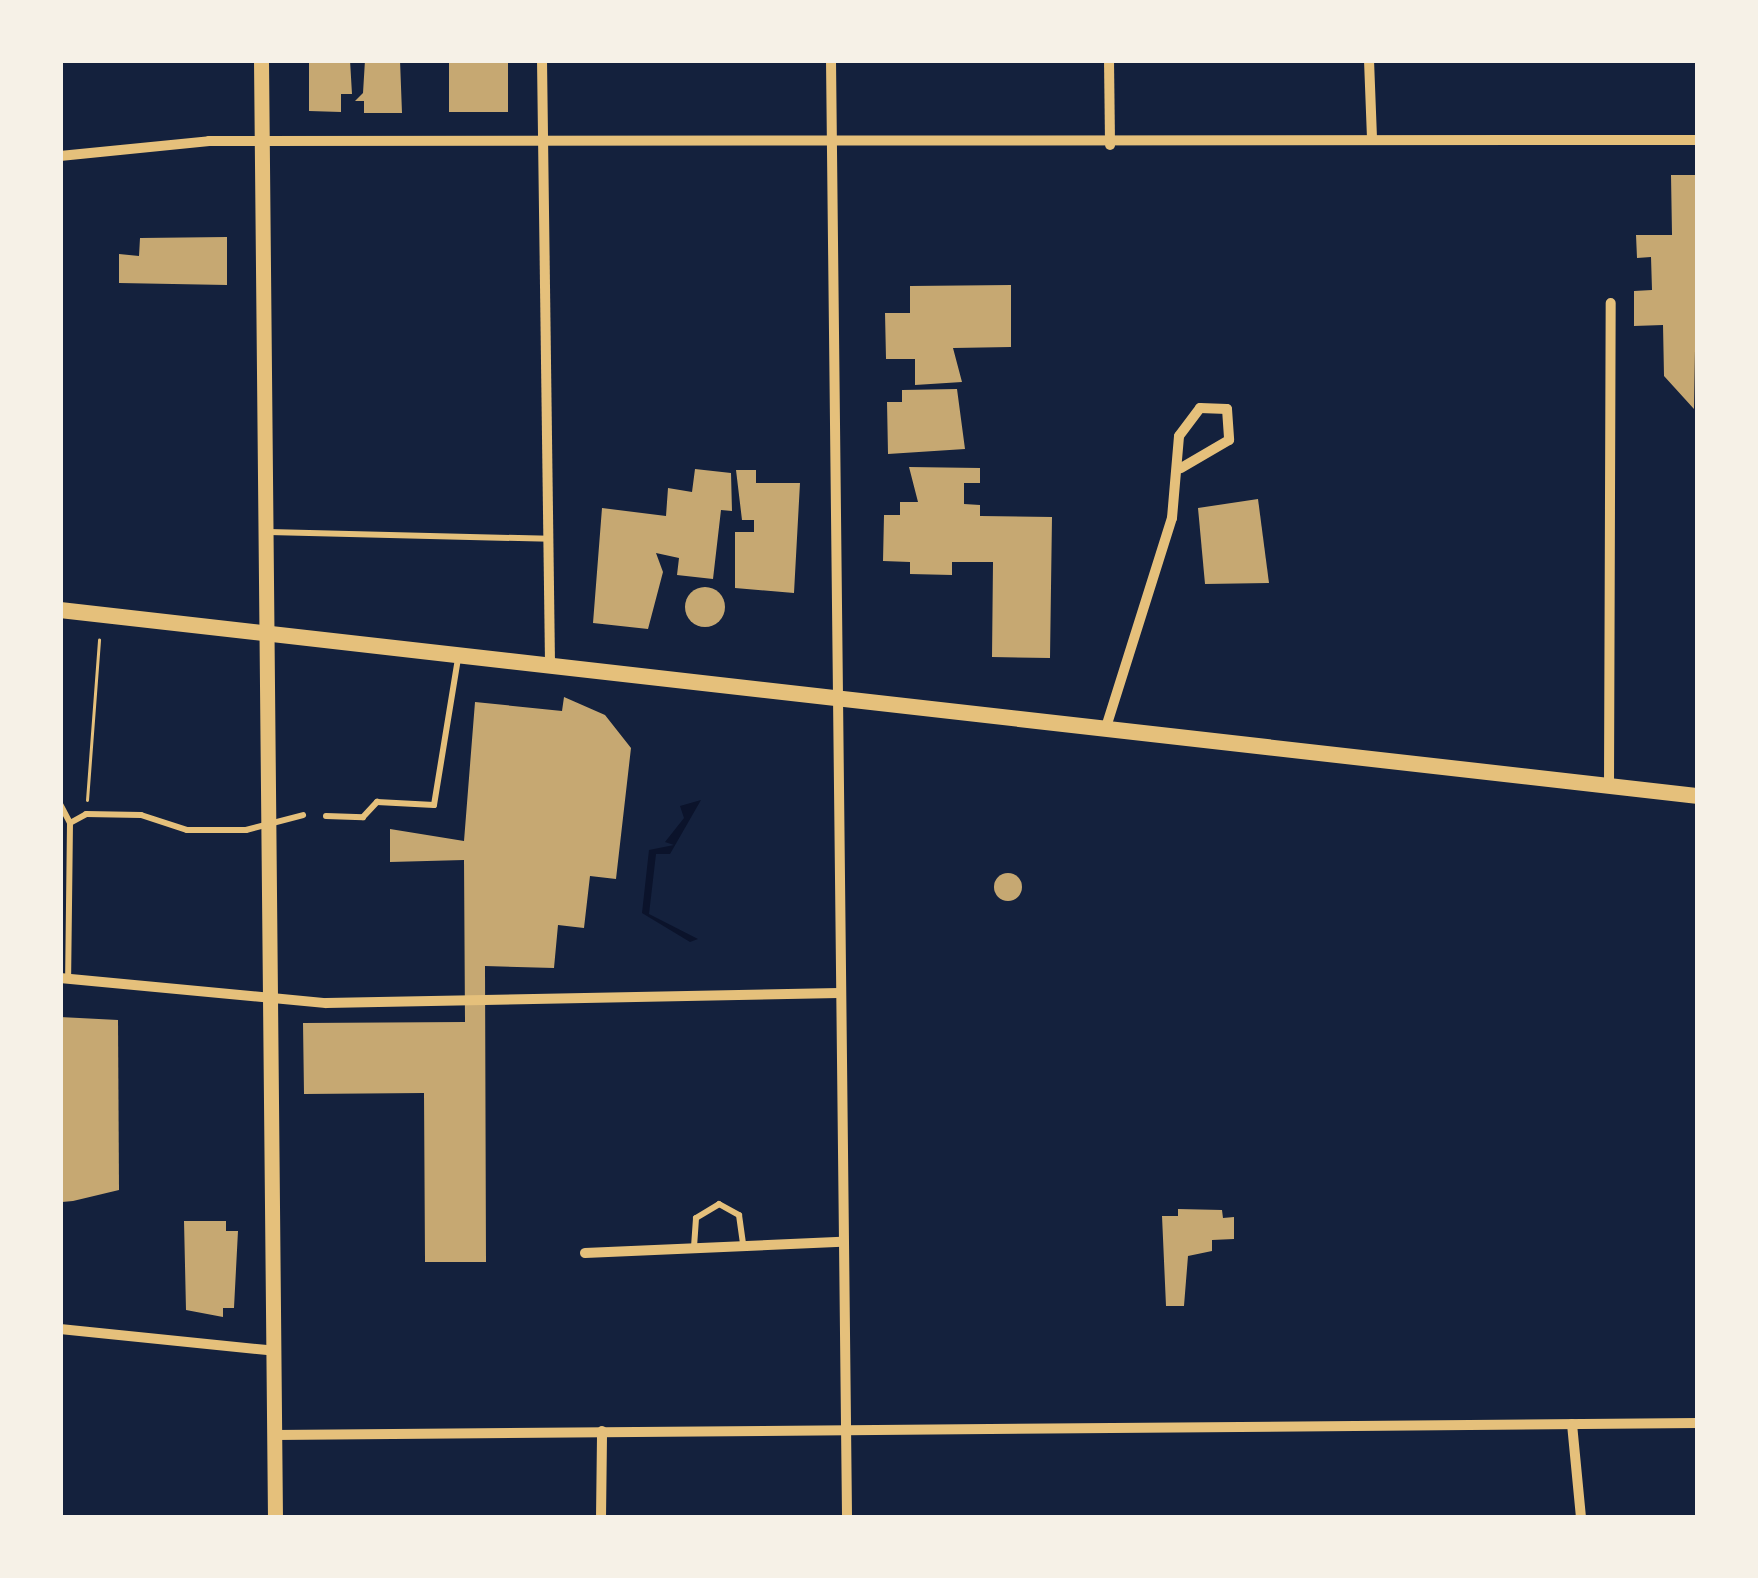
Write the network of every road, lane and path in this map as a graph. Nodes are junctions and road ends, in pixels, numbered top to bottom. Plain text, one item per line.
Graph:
1 (261, 60) edge
2 (542, 60) edge
3 (831, 60) edge
4 (1109, 60) edge
5 (1370, 60) edge
6 (1372, 139) junction
7 (543, 140) junction
8 (1698, 140) edge
9 (262, 142) junction
10 (832, 145) junction
11 (1110, 145) junction
12 (60, 157) edge
13 (1611, 303) dead end
14 (1181, 467) junction
15 (266, 532) junction
16 (554, 539) junction
17 (60, 610) edge
18 (268, 634) junction
19 (99, 639) dead end
20 (458, 655) junction
21 (550, 665) junction
22 (839, 693) junction
23 (1107, 724) junction
24 (1609, 786) junction
25 (1698, 796) edge
26 (60, 804) edge
27 (86, 814) junction
28 (303, 815) dead end
29 (326, 816) dead end
30 (70, 823) junction
31 (269, 828) junction
32 (64, 978) edge
33 (838, 993) junction
34 (271, 997) junction
35 (842, 1242) junction
36 (743, 1244) junction
37 (694, 1247) junction
38 (585, 1253) dead end
39 (60, 1329) edge
40 (275, 1352) junction
41 (1698, 1423) edge
42 (1572, 1424) junction
43 (602, 1431) junction
44 (847, 1433) junction
45 (274, 1435) junction
46 (275, 1518) edge
47 (601, 1518) edge
48 (847, 1518) edge
49 (1581, 1518) edge

1 - 9 main road
2 - 7 street
3 - 10 street
4 - 11 street
5 - 6 street
6 - 8 street
6 - 11 street
7 - 9 street
7 - 10 street
7 - 16 street
9 - 12 street
9 - 15 main road
10 - 11 street
10 - 22 street
13 - 24 street
14 - 14 street
14 - 23 street
15 - 16 lane
15 - 18 main road
16 - 21 street
17 - 18 main road
18 - 20 main road
18 - 31 main road
19 - 27 path
20 - 21 main road
20 - 29 lane
21 - 22 main road
22 - 23 main road
22 - 33 street
23 - 24 main road
24 - 25 main road
26 - 30 lane
27 - 30 lane
27 - 31 lane
28 - 31 lane
30 - 32 lane
31 - 34 main road
32 - 34 street
33 - 34 street
33 - 35 street
34 - 40 main road
35 - 36 street
35 - 44 street
36 - 37 street
36 - 37 lane
37 - 38 street
39 - 40 street
40 - 45 main road
41 - 42 street
42 - 44 street
42 - 49 street
43 - 44 street
43 - 45 street
43 - 47 street
44 - 48 street
45 - 46 main road

